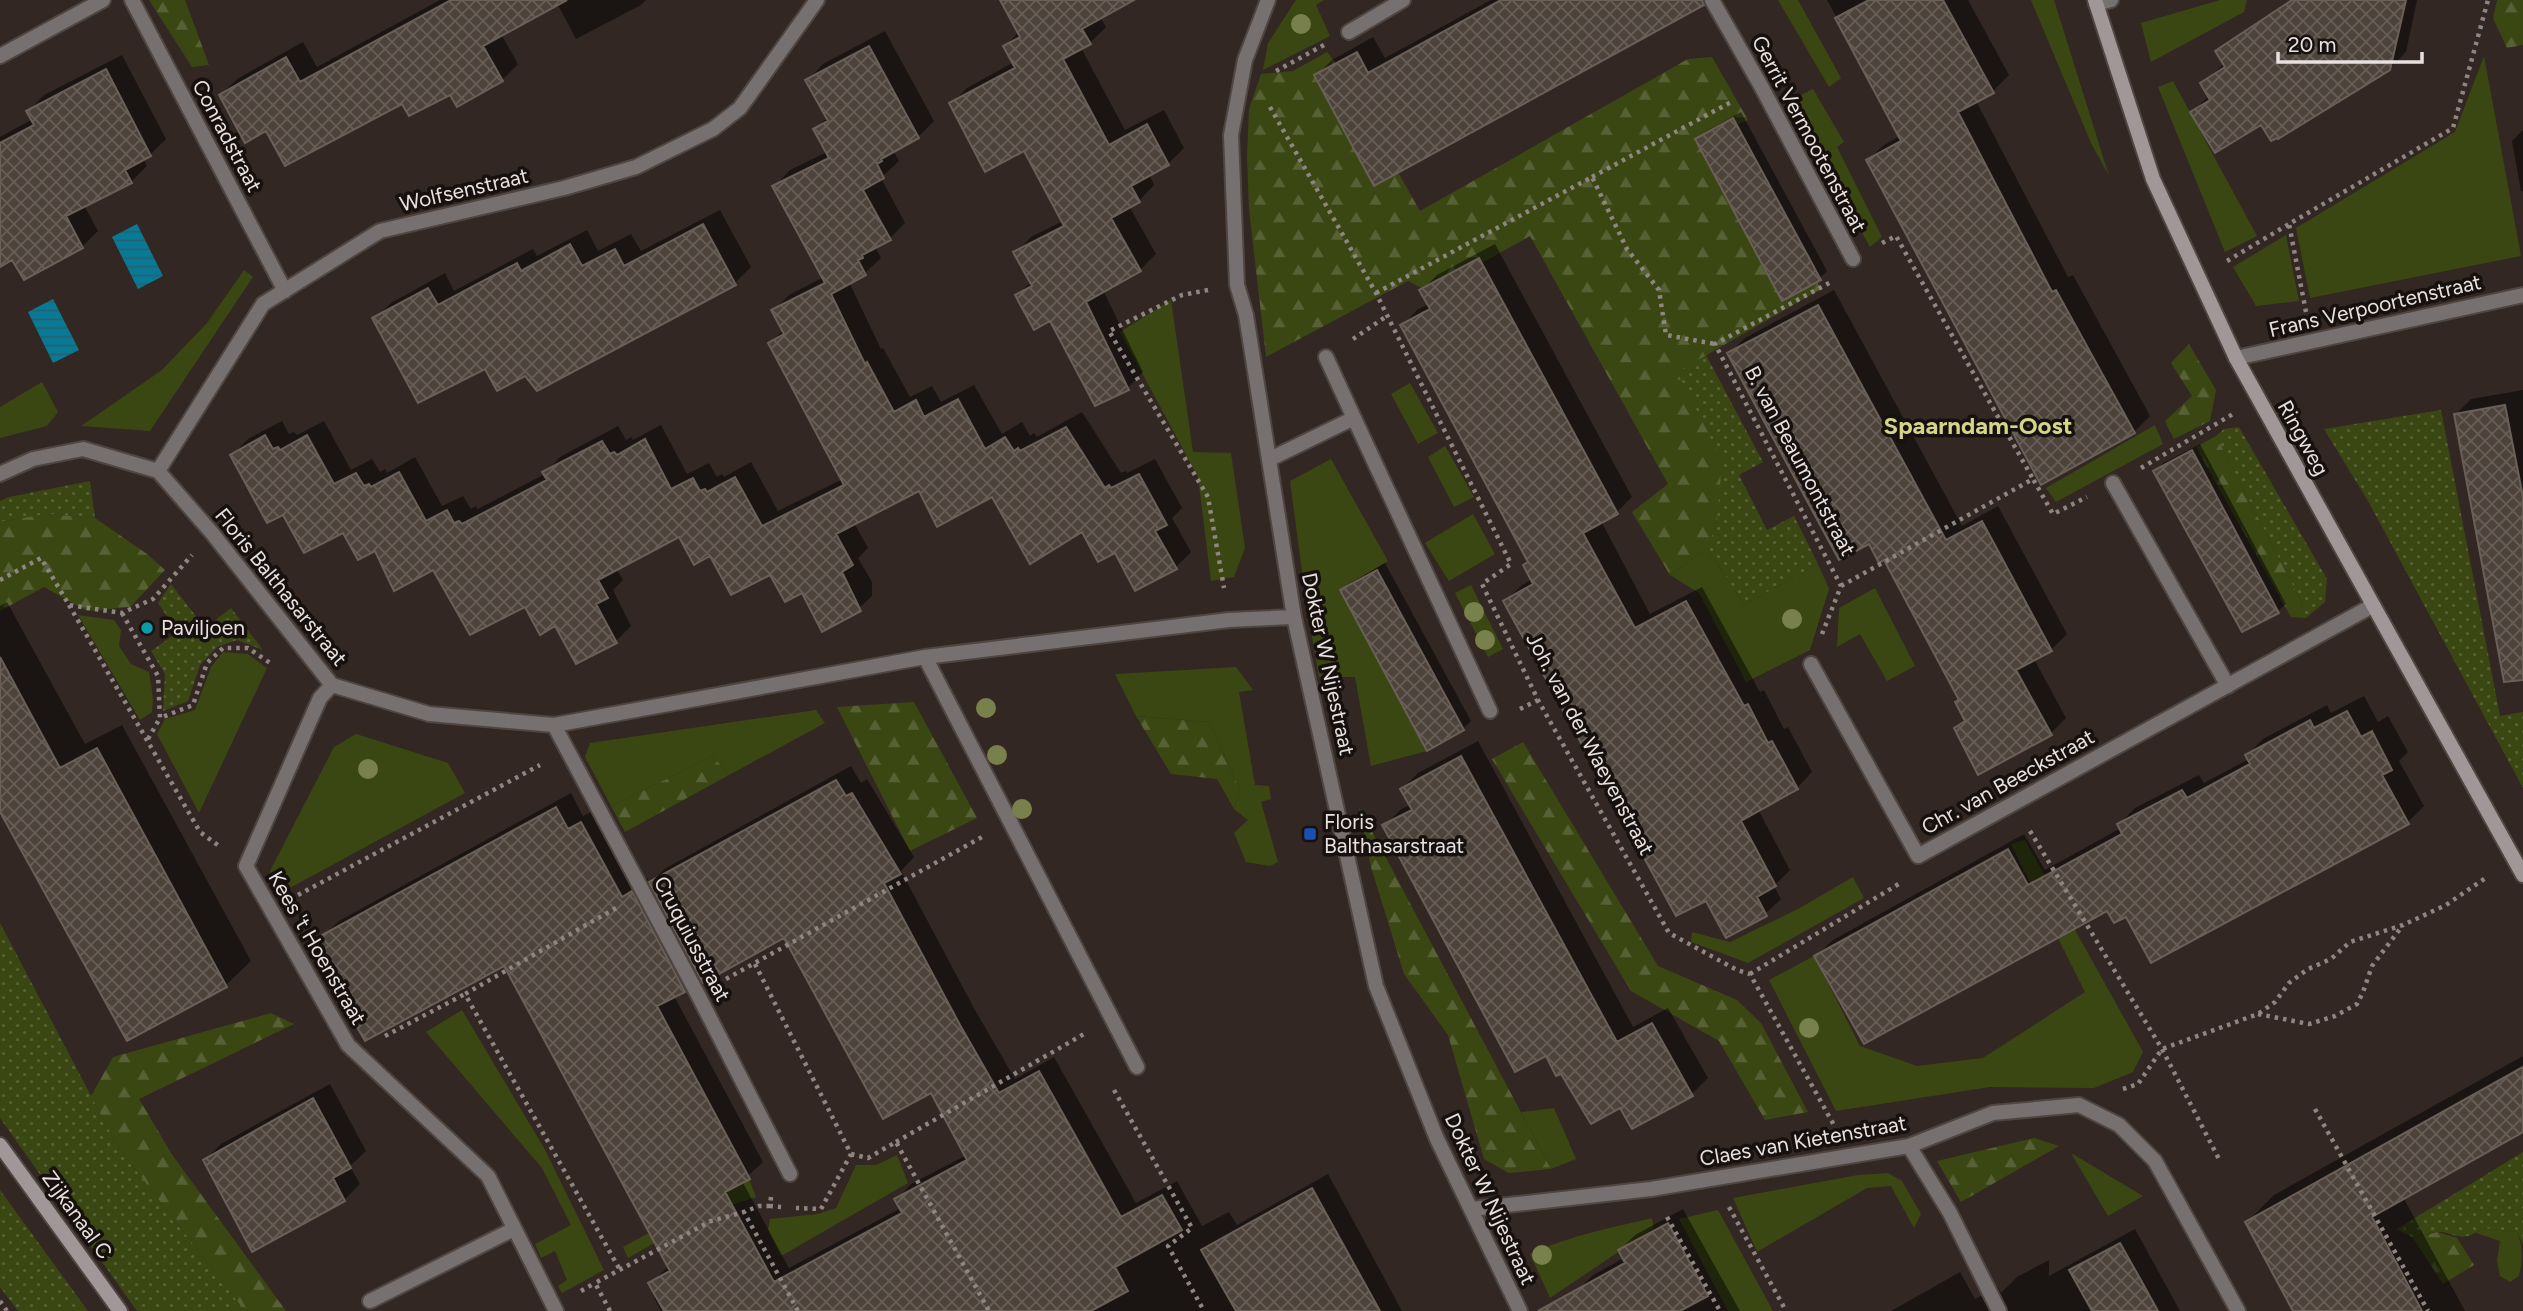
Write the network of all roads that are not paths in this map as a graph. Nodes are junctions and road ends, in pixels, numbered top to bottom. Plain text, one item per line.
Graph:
1 (103, 0) edge
2 (132, 0) edge
3 (817, 0) edge
4 (1268, 0) edge
5 (1403, 0) edge
6 (1712, 0) edge
7 (2111, 0) edge
8 (2096, 2) edge
9 (1349, 32) road end
10 (0, 56) edge
11 (1853, 258) road end
12 (285, 291) junction
13 (2523, 295) edge
14 (1326, 357) road end
15 (2236, 358) junction
16 (1354, 418) junction
17 (1270, 459) junction
18 (158, 471) junction
19 (0, 474) edge
20 (2113, 484) road end
21 (2372, 607) junction
22 (1294, 617) junction
23 (925, 657) junction
24 (1811, 664) road end
25 (332, 685) junction
26 (2228, 686) junction
27 (1490, 710) dead end
28 (554, 725) junction
29 (2523, 874) edge
30 (1137, 1067) dead end
31 (0, 1144) edge
32 (1909, 1146) junction
33 (790, 1174) dead end
34 (1472, 1209) junction
35 (514, 1229) junction
36 (370, 1301) dead end
37 (120, 1311) edge
38 (556, 1311) edge
39 (1520, 1311) edge
40 (1999, 1311) edge
41 (2238, 1311) edge

1 - 10 street
2 - 12 street, Conradstraat
3 - 12 street, Wolfsenstraat
4 - 17 street, Dokter W Nijestraat
5 - 9 street
6 - 11 street, Gerrit Vermootenstraat
7 - 8 street
8 - 15 street, Ringweg
12 - 18 street, Wolfsenstraat
13 - 15 street, Frans Verpoortenstraat
14 - 16 street
15 - 21 street, Ringweg
16 - 17 street
16 - 27 street
17 - 22 street, Dokter W Nijestraat
18 - 19 street
18 - 25 street, Floris Balthasarstraat
20 - 26 street
21 - 26 street, Chr. van Beeckstraat
21 - 29 street, Ringweg
22 - 23 street, Floris Balthasarstraat
22 - 34 street, Dokter W Nijestraat
23 - 28 street, Floris Balthasarstraat
23 - 30 street
24 - 26 street, Chr. van Beeckstraat
25 - 28 street, Floris Balthasarstraat
25 - 35 street, Kees 't Hoenstraat
28 - 33 street, Cruquiusstraat
31 - 37 street, Zijkanaal C
32 - 34 street, Claes van Kietenstraat
32 - 40 street
32 - 41 street, Claes van Kietenstraat
34 - 39 street, Dokter W Nijestraat
35 - 36 street
35 - 38 street, Kees 't Hoenstraat

